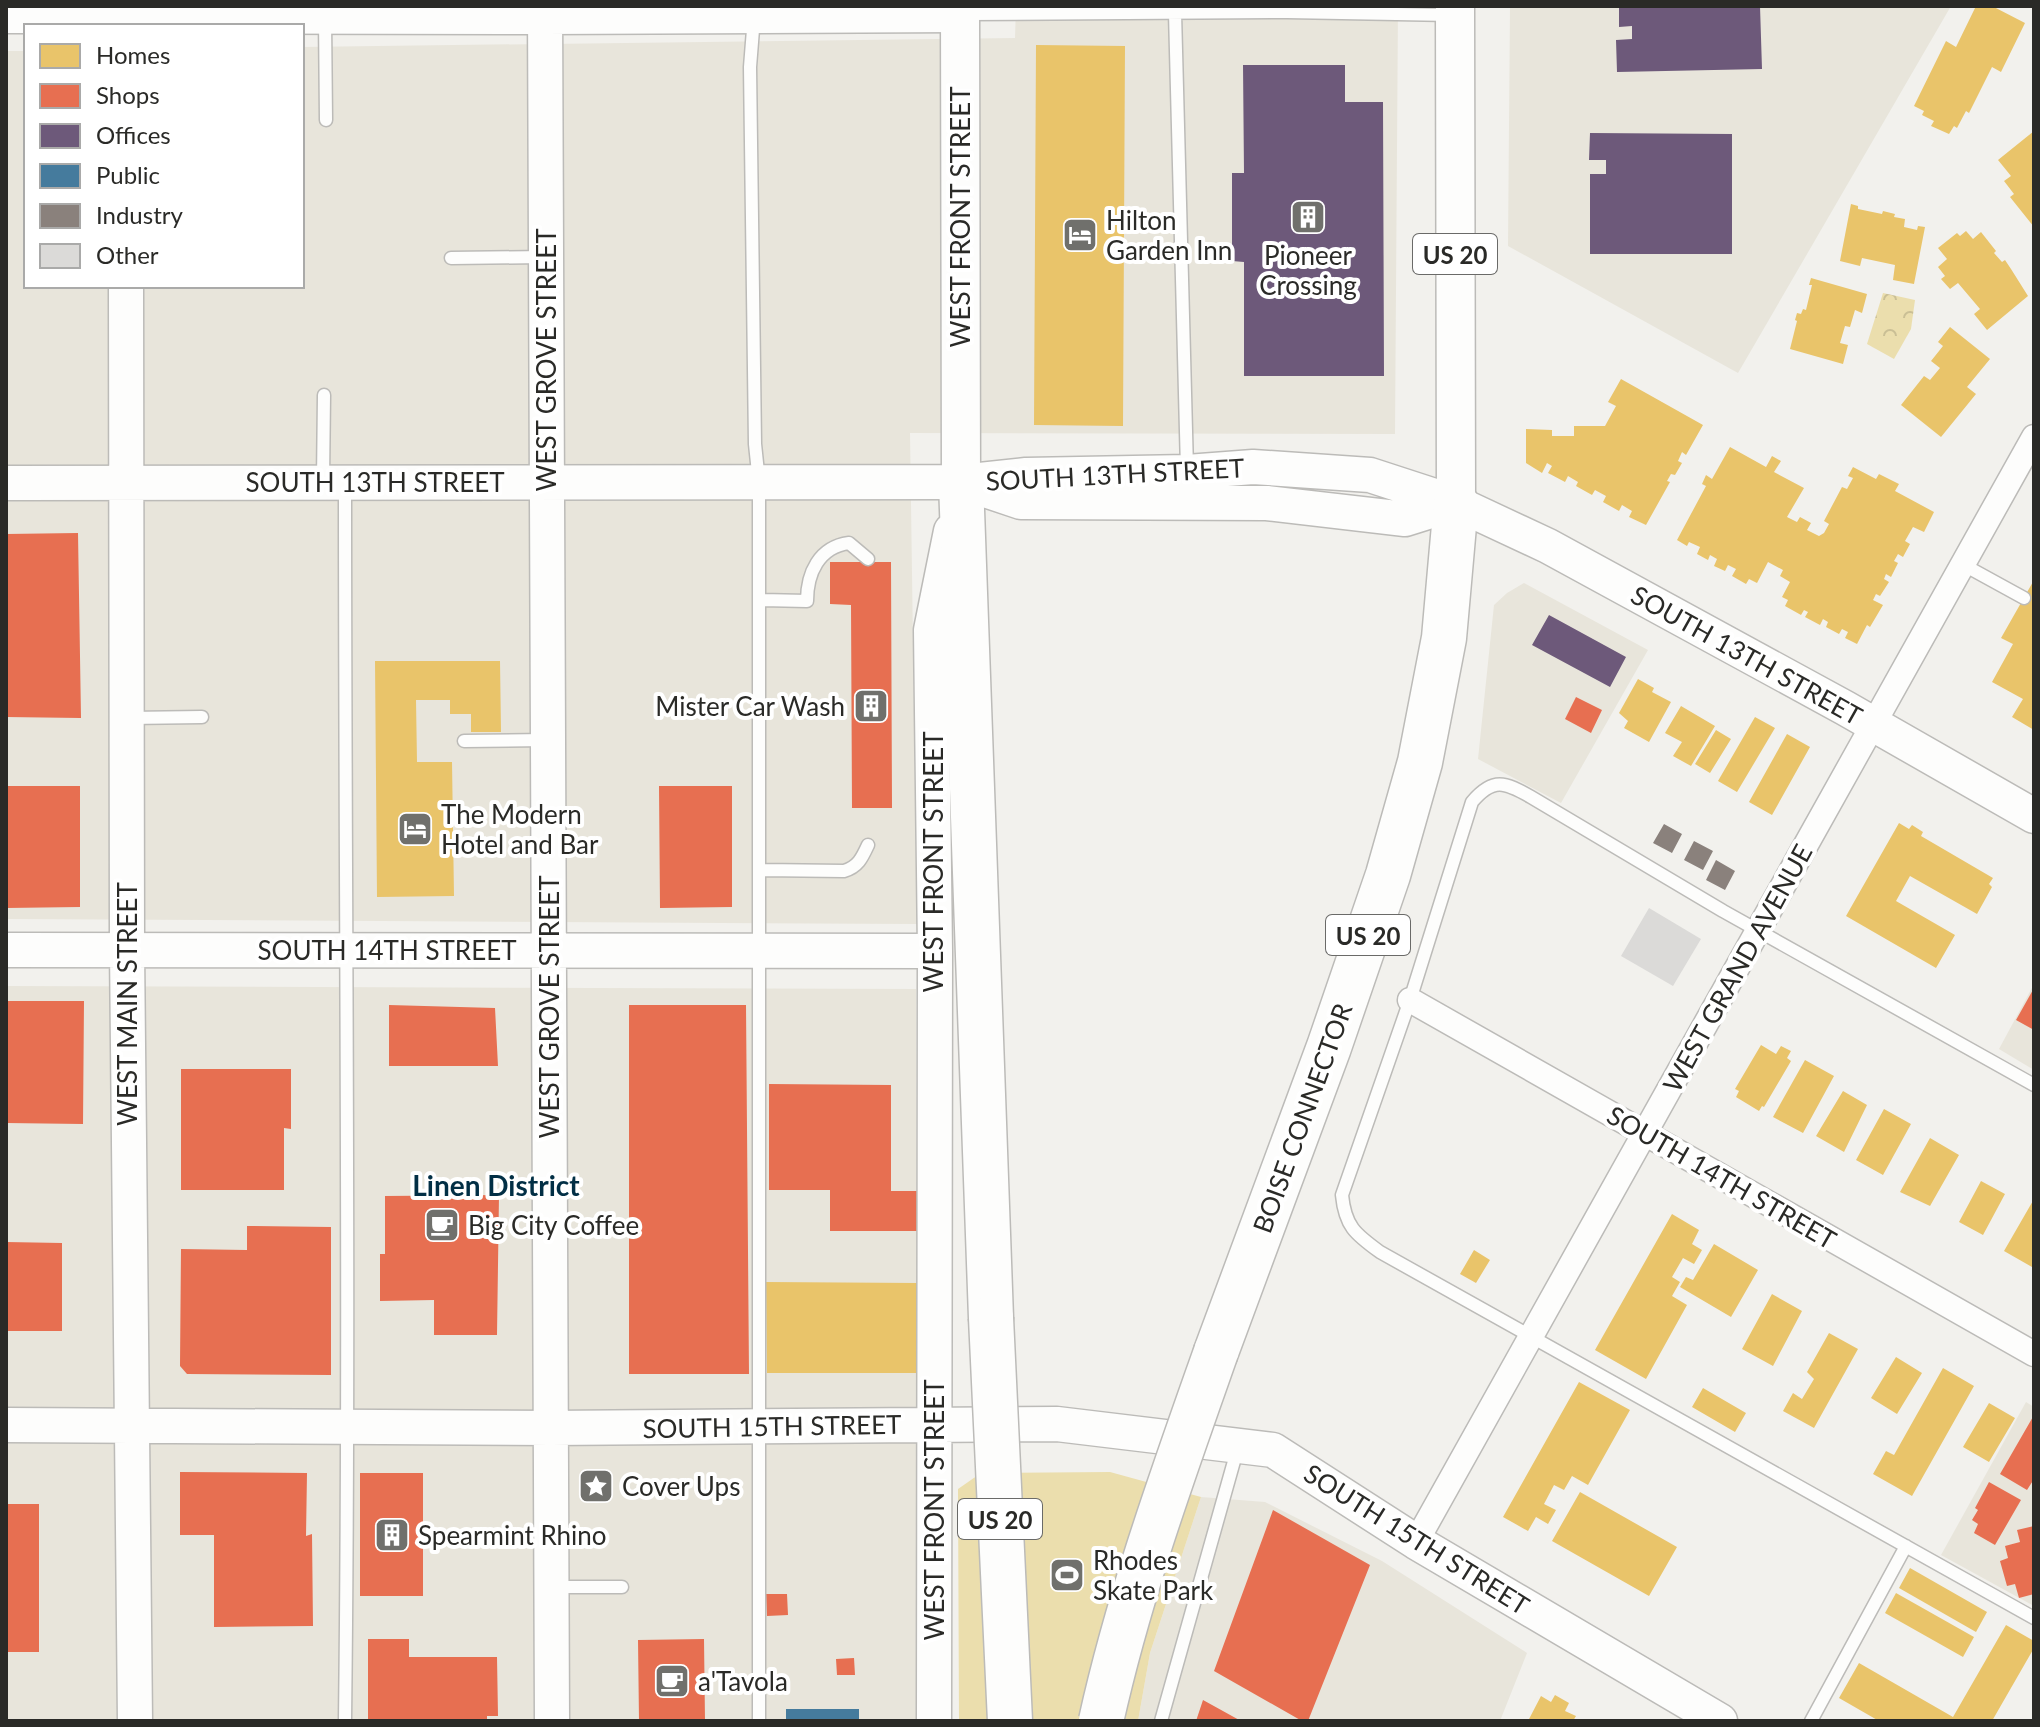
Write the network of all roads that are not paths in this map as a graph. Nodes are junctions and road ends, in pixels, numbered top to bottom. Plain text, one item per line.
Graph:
1 (1287, 9) edge
2 (755, 10) edge
3 (960, 10) edge
4 (1455, 10) edge
5 (545, 12) edge
6 (309, 13) edge
7 (1175, 13) junction
8 (6, 16) edge
9 (125, 16) edge
10 (326, 120) dead end
11 (546, 257) junction
12 (451, 258) dead end
13 (126, 288) edge
14 (324, 395) dead end
15 (2034, 437) edge
16 (1187, 472) junction
17 (547, 482) junction
18 (759, 482) junction
19 (961, 482) junction
20 (6, 483) edge
21 (126, 483) junction
22 (334, 483) junction
23 (1456, 503) junction
24 (868, 559) dead end
25 (1962, 564) junction
26 (2024, 598) dead end
27 (759, 600) junction
28 (202, 717) dead end
29 (126, 718) junction
30 (1873, 724) junction
31 (548, 740) junction
32 (464, 741) dead end
33 (2034, 816) edge
34 (868, 845) dead end
35 (759, 870) junction
36 (1758, 930) junction
37 (127, 949) junction
38 (549, 949) junction
39 (6, 950) edge
40 (759, 950) junction
41 (345, 951) junction
42 (935, 951) junction
43 (1410, 1000) junction
44 (2034, 1085) edge
45 (1645, 1133) junction
46 (1531, 1336) junction
47 (2034, 1354) edge
48 (932, 1424) junction
49 (6, 1425) edge
50 (130, 1425) junction
51 (759, 1426) junction
52 (349, 1427) junction
53 (551, 1428) junction
54 (1238, 1446) junction
55 (1416, 1542) junction
56 (1906, 1546) junction
57 (552, 1587) junction
58 (622, 1587) dead end
59 (2034, 1618) edge
60 (135, 1721) edge
61 (345, 1721) edge
62 (552, 1721) edge
63 (759, 1721) edge
64 (934, 1721) edge
65 (1010, 1721) edge
66 (1101, 1721) edge
67 (1161, 1721) edge
68 (1720, 1721) edge
69 (1811, 1721) edge

1 - 4 lane
1 - 7 lane
2 - 3 street
2 - 5 street
2 - 18 lane
3 - 7 lane
3 - 19 main road, WEST FRONT STREET / US 20
4 - 23 main road, US 20
5 - 6 street
5 - 11 street, WEST GROVE STREET
6 - 9 street
6 - 10 lane
7 - 16 lane
8 - 9 street
11 - 12 lane
11 - 17 street, WEST GROVE STREET
13 - 21 street, WEST MAIN STREET
14 - 22 lane
15 - 25 street, WEST GRAND AVENUE
16 - 19 street, SOUTH 13TH STREET
16 - 23 street, SOUTH 13TH STREET
17 - 18 street, SOUTH 13TH STREET
17 - 22 street, SOUTH 13TH STREET
17 - 31 street, WEST GROVE STREET
18 - 19 street, SOUTH 13TH STREET
18 - 27 lane
19 - 23 street, SOUTH 13TH STREET
19 - 42 street, WEST FRONT STREET
19 - 65 highway, US 20, bridge
20 - 21 street, SOUTH 13TH STREET
21 - 22 street, SOUTH 13TH STREET
21 - 29 street, WEST MAIN STREET
22 - 41 lane
23 - 30 street, SOUTH 13TH STREET
23 - 66 highway, BOISE CONNECTOR / US 20, bridge
24 - 27 lane
25 - 26 lane
25 - 30 street, WEST GRAND AVENUE
27 - 35 lane
28 - 29 lane
29 - 37 street, WEST MAIN STREET
30 - 33 street, SOUTH 13TH STREET
30 - 36 street, WEST GRAND AVENUE
31 - 32 lane
31 - 38 street, WEST GROVE STREET
34 - 35 lane
35 - 40 lane
36 - 43 lane
36 - 44 lane
36 - 45 street, WEST GRAND AVENUE
37 - 39 street, SOUTH 14TH STREET
37 - 41 street, SOUTH 14TH STREET
37 - 50 street, WEST MAIN STREET
38 - 40 street, SOUTH 14TH STREET
38 - 41 street, SOUTH 14TH STREET
38 - 53 street, WEST GROVE STREET
40 - 42 street, SOUTH 14TH STREET
40 - 51 lane
41 - 52 lane
42 - 48 street, WEST FRONT STREET
43 - 45 street, SOUTH 14TH STREET
43 - 46 lane
45 - 46 street, WEST GRAND AVENUE
45 - 47 street, SOUTH 14TH STREET
46 - 55 street, WEST GRAND AVENUE
46 - 56 lane
48 - 51 street, SOUTH 15TH STREET
48 - 54 street, SOUTH 15TH STREET
48 - 64 street, WEST FRONT STREET
49 - 50 street, SOUTH 15TH STREET
50 - 52 street, SOUTH 15TH STREET
50 - 60 street, WEST MAIN STREET
51 - 53 street, SOUTH 15TH STREET
51 - 63 lane
52 - 53 street, SOUTH 15TH STREET
52 - 61 lane
53 - 57 street, WEST GROVE STREET
54 - 55 street, SOUTH 15TH STREET
54 - 67 lane
55 - 68 street, SOUTH 15TH STREET
56 - 59 lane
56 - 69 lane
57 - 58 lane
57 - 62 street, WEST GROVE STREET

